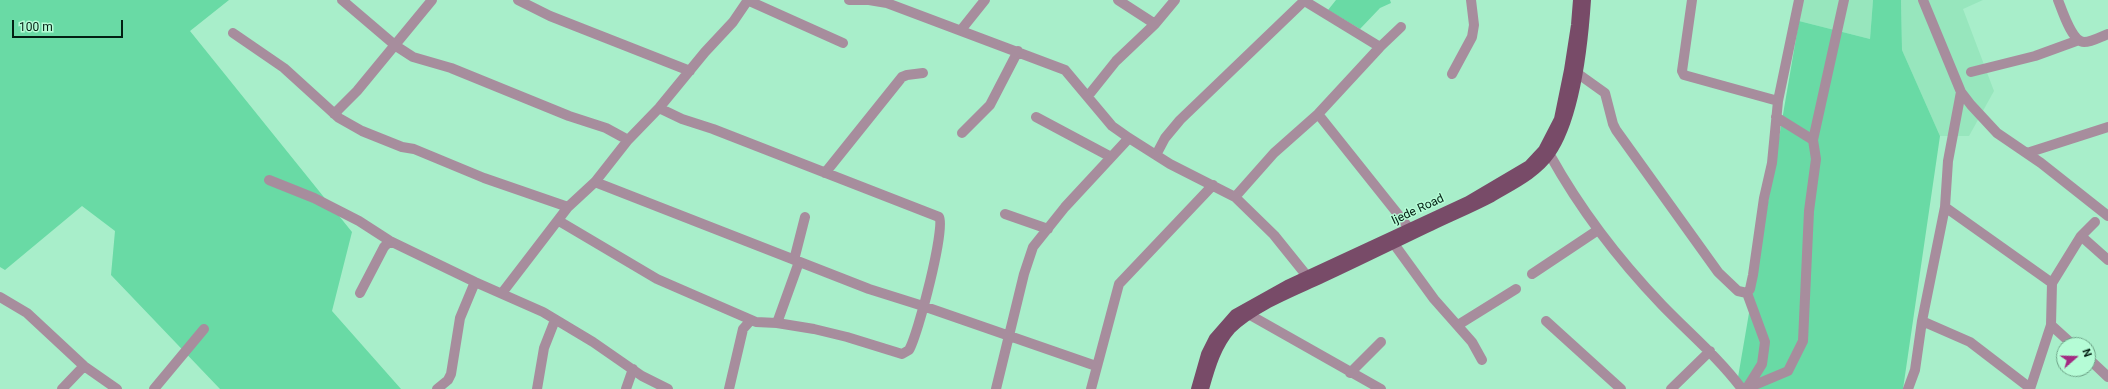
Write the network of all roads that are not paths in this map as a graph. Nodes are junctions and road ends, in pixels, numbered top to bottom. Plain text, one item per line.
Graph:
1 (342, 0) edge
2 (432, 0) edge
3 (518, 0) edge
4 (748, 0) edge
5 (849, 0) edge
6 (985, 0) edge
7 (1118, 0) edge
8 (1175, 0) edge
9 (1303, 0) edge
10 (1471, 0) edge
11 (1578, 0) edge
12 (1586, 0) edge
13 (1692, 0) edge
14 (1844, 0) edge
15 (1923, 0) edge
16 (2058, 0) edge
17 (1795, 1) edge
18 (1155, 24) junction
19 (1401, 27) dead end
20 (961, 30) junction
21 (233, 33) dead end
22 (2108, 34) edge
23 (2079, 40) junction
24 (843, 43) dead end
25 (396, 46) junction
26 (1380, 47) junction
27 (1018, 51) junction
28 (690, 70) junction
29 (1971, 72) dead end
30 (923, 73) dead end
31 (1577, 73) junction
32 (1452, 74) dead end
33 (1961, 92) junction
34 (1088, 96) junction
35 (1778, 102) junction
36 (659, 108) junction
37 (334, 114) junction
38 (1318, 114) junction
39 (1036, 117) dead end
40 (1776, 117) junction
41 (2108, 127) edge
42 (962, 133) dead end
43 (1129, 138) junction
44 (628, 140) junction
45 (1813, 140) junction
46 (2027, 154) junction
47 (1156, 155) junction
48 (1550, 155) junction
49 (1112, 157) junction
50 (825, 173) junction
51 (269, 180) dead end
52 (595, 182) junction
53 (1213, 185) junction
54 (1235, 197) junction
55 (568, 207) junction
56 (1945, 207) junction
57 (1005, 214) dead end
58 (2108, 216) edge
59 (805, 217) dead end
60 (559, 221) junction
61 (2095, 222) dead end
62 (1409, 228) junction
63 (1048, 229) junction
64 (1598, 230) junction
65 (2081, 236) junction
66 (390, 241) junction
67 (1394, 244) junction
68 (2108, 260) edge
69 (796, 261) junction
70 (1532, 274) dead end
71 (1307, 276) junction
72 (475, 282) junction
73 (2052, 283) junction
74 (1516, 289) dead end
75 (360, 293) dead end
76 (502, 293) junction
77 (1747, 293) junction
78 (0, 297) edge
79 (923, 306) junction
80 (1250, 315) junction
81 (555, 320) junction
82 (751, 320) junction
83 (1546, 321) dead end
84 (1922, 321) junction
85 (777, 323) junction
86 (1458, 325) junction
87 (2051, 325) junction
88 (204, 329) dead end
89 (1009, 335) junction
90 (2064, 337) edge
91 (1381, 342) dead end
92 (1710, 351) junction
93 (1482, 360) dead end
94 (2096, 365) edge
95 (84, 366) junction
96 (1096, 366) junction
97 (633, 369) junction
98 (1350, 373) junction
99 (2108, 376) edge
100 (62, 389) edge
101 (117, 389) edge
102 (154, 389) edge
103 (437, 389) edge
104 (537, 389) edge
105 (626, 389) edge
106 (668, 389) edge
107 (729, 389) edge
108 (996, 389) edge
109 (1091, 389) edge
110 (1196, 389) edge
111 (1204, 389) edge
112 (1381, 389) edge
113 (1621, 389) edge
114 (1671, 389) edge
115 (1745, 389) edge
116 (1908, 389) edge
117 (2030, 389) edge

1 - 25 street
2 - 25 street
3 - 28 street
4 - 24 street
4 - 28 street
5 - 20 street
6 - 20 street
7 - 18 street
8 - 18 street
9 - 26 street
9 - 47 street
10 - 32 street
11 - 62 main road, Ijede Road
12 - 31 main road, Ijede Road
13 - 35 street
14 - 45 street
15 - 33 street
16 - 23 street
17 - 35 street
18 - 34 street
19 - 26 street
20 - 27 street
21 - 37 street
22 - 23 street
23 - 29 street
25 - 37 street
25 - 44 street
26 - 38 street
27 - 34 street
27 - 42 street
28 - 36 street
30 - 50 street
31 - 48 main road, Ijede Road
31 - 77 street
33 - 46 street
33 - 56 street
34 - 43 street
35 - 40 street
36 - 44 street
36 - 50 street
37 - 55 street
38 - 54 street
38 - 62 street
39 - 49 street
40 - 45 street
40 - 77 street
41 - 46 street
43 - 47 street
43 - 49 street
44 - 52 street
45 - 115 street
46 - 58 street
47 - 53 street
48 - 64 street
48 - 67 main road, Ijede Road
49 - 63 street
50 - 79 street
51 - 66 street
52 - 55 street
52 - 69 street
53 - 54 street
53 - 96 street
54 - 71 street
55 - 60 street
56 - 73 street
56 - 84 street
57 - 63 street
59 - 69 street
60 - 76 street
60 - 82 street
61 - 65 street
62 - 71 main road, Ijede Road
63 - 89 street
64 - 70 street
64 - 92 street
65 - 68 street
65 - 73 street
66 - 72 street
66 - 75 street
67 - 80 main road, Ijede Road
67 - 86 street
69 - 79 street
69 - 85 street
71 - 110 main road, Ijede Road
72 - 76 street
72 - 103 street
73 - 87 street
74 - 86 street
76 - 81 street
77 - 115 street
78 - 95 street
79 - 85 street
79 - 89 street
80 - 98 street
80 - 111 main road, Ijede Road
81 - 97 street
81 - 104 street
82 - 85 street
82 - 107 street
83 - 113 street
84 - 116 street
84 - 117 street
86 - 93 street
87 - 90 street
87 - 117 street
88 - 102 street
89 - 96 street
89 - 108 street
91 - 98 street
92 - 114 street
92 - 115 street
94 - 99 street
95 - 100 street
95 - 101 street
96 - 109 street
97 - 105 street
97 - 106 street
98 - 112 street

